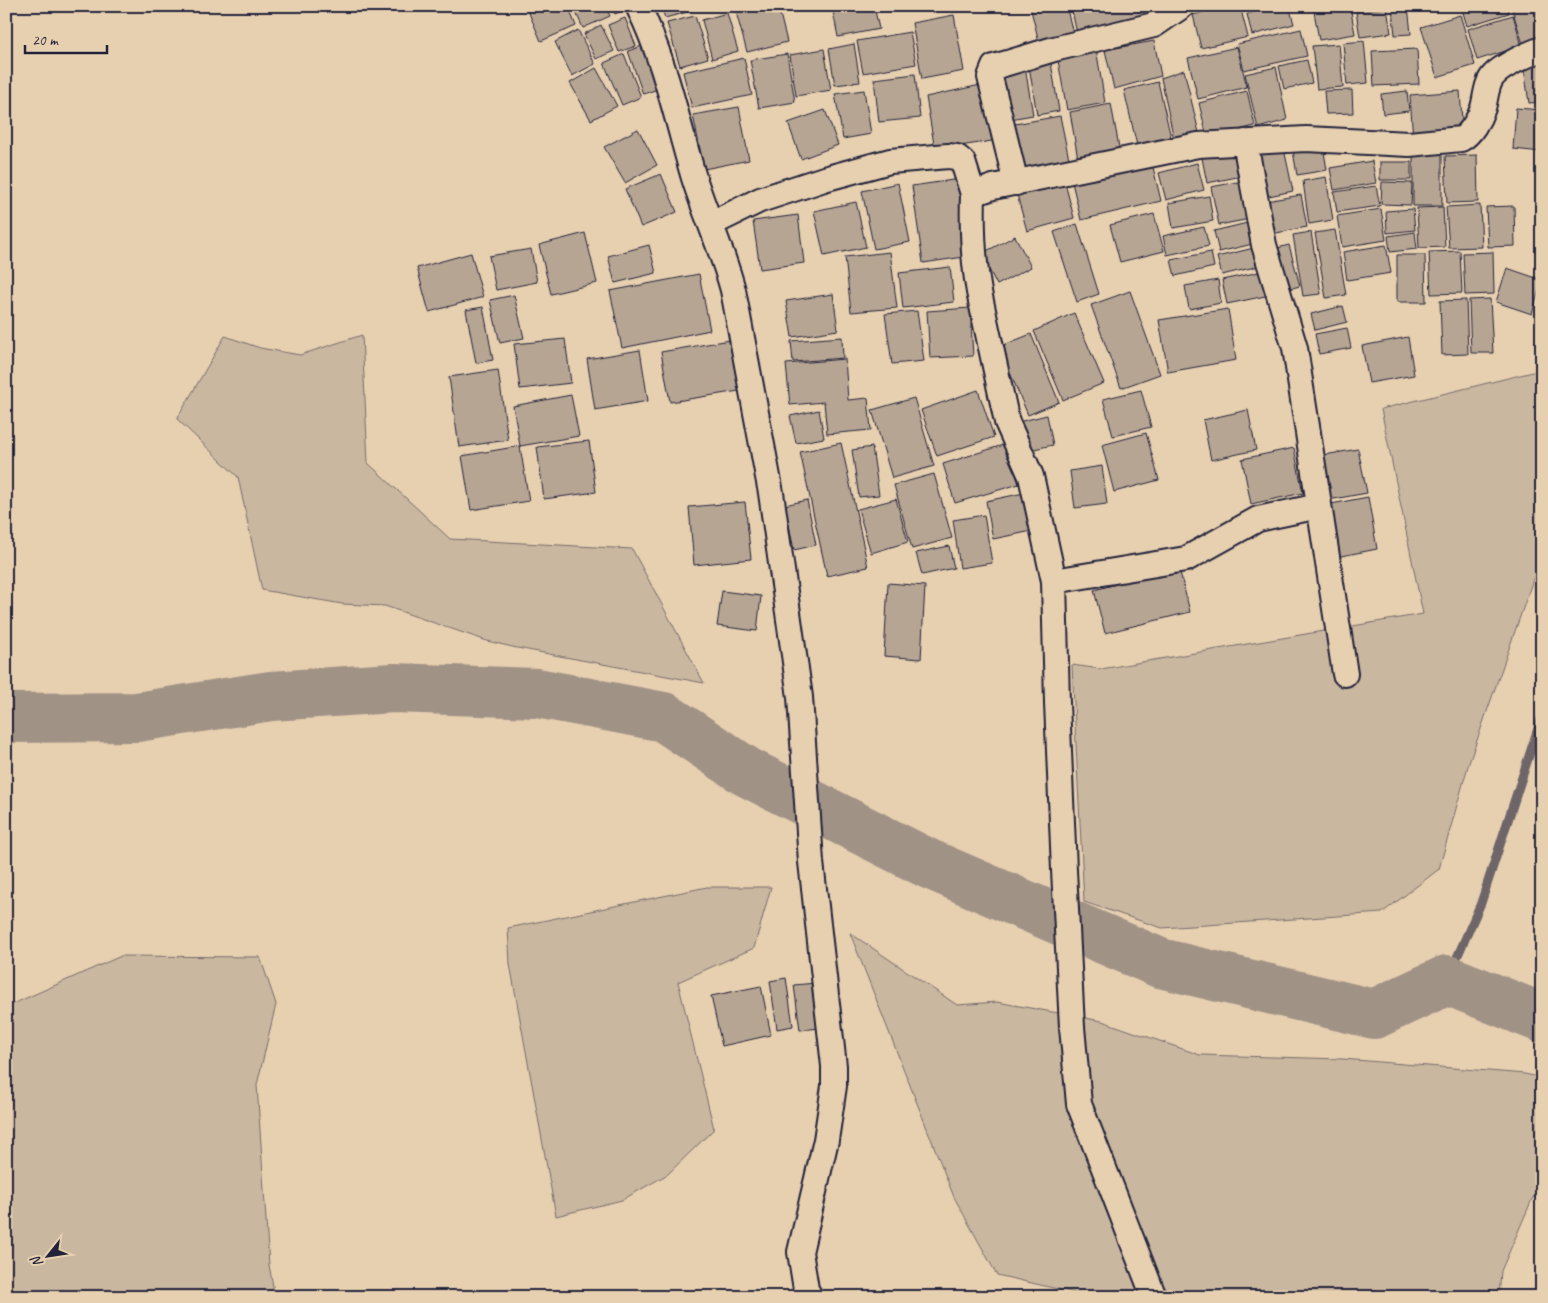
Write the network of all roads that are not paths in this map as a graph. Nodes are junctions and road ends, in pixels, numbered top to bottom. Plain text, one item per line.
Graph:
1 (638, 6) edge
2 (1182, 6) edge
3 (1542, 49) edge
4 (1245, 142) junction
5 (1016, 183) junction
6 (974, 194) junction
7 (711, 224) junction
8 (1319, 506) junction
9 (1054, 581) junction
10 (1345, 674) dead end
11 (810, 1297) edge
12 (1154, 1297) edge

1 - 7 street
2 - 5 street
3 - 4 street
4 - 5 street
4 - 8 street
5 - 6 street
6 - 7 street
6 - 9 street
7 - 11 street
8 - 9 street
8 - 10 street
9 - 12 street

